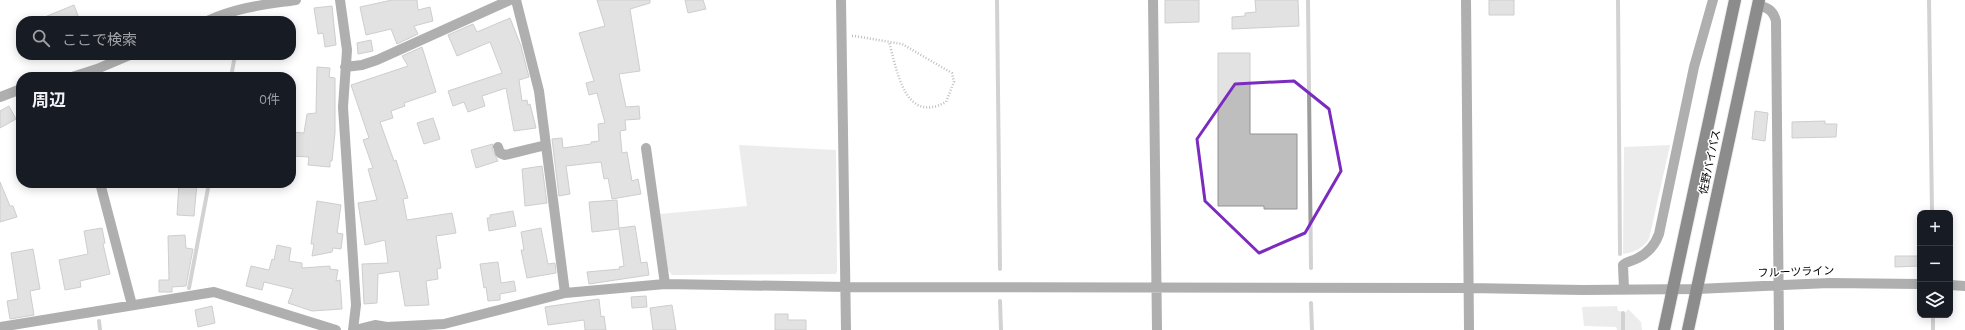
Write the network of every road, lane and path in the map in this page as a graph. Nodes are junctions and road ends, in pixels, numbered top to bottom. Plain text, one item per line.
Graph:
1 (296, 0) edge
2 (340, 0) edge
3 (510, 0) edge
4 (516, 0) edge
5 (842, 0) edge
6 (1153, 0) edge
7 (1466, 0) edge
8 (1713, 0) edge
9 (1735, 0) edge
10 (1758, 2) edge
11 (219, 16) edge
12 (842, 36) junction
13 (889, 42) junction
14 (118, 60) edge
15 (345, 67) junction
16 (88, 72) edge
17 (16, 91) edge
18 (0, 97) edge
19 (546, 145) junction
20 (498, 147) dead end
21 (646, 148) dead end
22 (101, 188) edge
23 (665, 284) junction
24 (1779, 284) junction
25 (1917, 284) edge
26 (1953, 285) edge
27 (1965, 286) edge
28 (846, 287) junction
29 (1157, 287) junction
30 (1469, 288) junction
31 (1673, 288) junction
32 (1697, 288) junction
33 (1624, 289) junction
34 (565, 293) junction
35 (132, 305) junction
36 (0, 327) edge
37 (444, 327) edge
38 (336, 330) edge
39 (354, 330) edge
40 (846, 330) edge
41 (1157, 330) edge
42 (1469, 330) edge
43 (1664, 330) edge
44 (1688, 330) edge
45 (1779, 330) edge

1 - 11 street
2 - 15 street
3 - 15 street
4 - 19 street
5 - 12 street
6 - 29 street
7 - 30 street
8 - 33 street
9 - 31 highway, 佐野バイパス
10 - 24 street
10 - 32 highway, 佐野バイパス
12 - 13 path
12 - 28 street
13 - 13 path
14 - 16 street
15 - 39 street
17 - 18 street
19 - 20 street
19 - 34 street
21 - 23 street
22 - 35 street
23 - 28 street, フルーツライン
23 - 34 street, フルーツライン
24 - 25 street, フルーツライン
24 - 32 street, フルーツライン
24 - 45 street
26 - 27 street
28 - 29 street, フルーツライン
28 - 40 street
29 - 30 street, フルーツライン
29 - 41 street
30 - 33 street, フルーツライン
30 - 42 street
31 - 32 street, フルーツライン
31 - 33 street, フルーツライン
31 - 43 highway, 佐野バイパス
32 - 44 highway, 佐野バイパス
34 - 37 street, フルーツライン
35 - 36 street
35 - 38 street
37 - 39 street, フルーツライン

